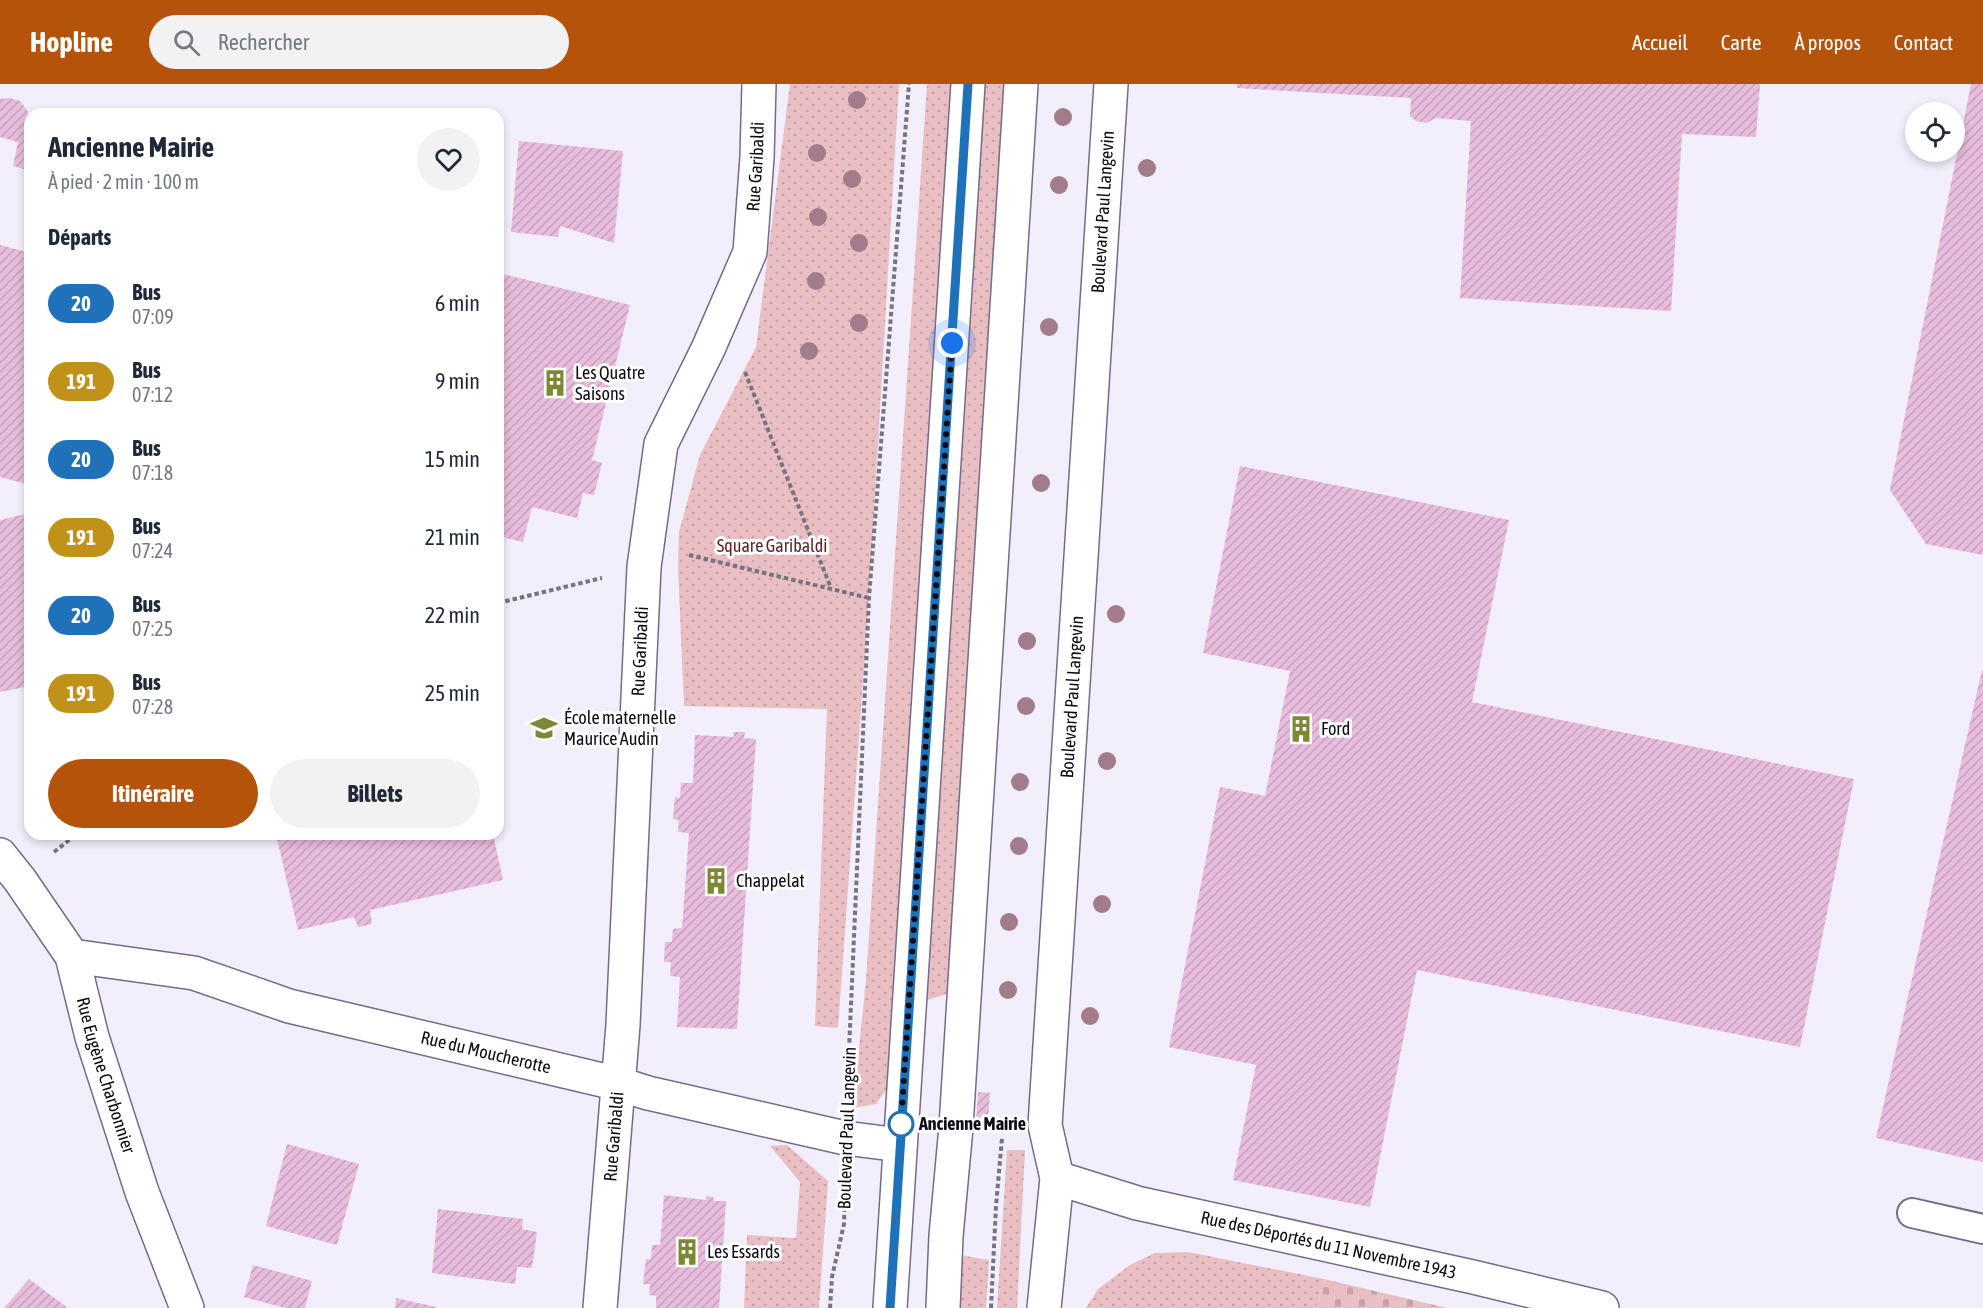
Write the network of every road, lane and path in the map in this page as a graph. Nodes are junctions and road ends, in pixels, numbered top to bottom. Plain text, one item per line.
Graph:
1 (759, 84) edge
2 (909, 84) edge
3 (968, 84) edge
4 (1021, 84) edge
5 (1111, 84) edge
6 (708, 349) junction
7 (644, 567) junction
8 (831, 589) junction
9 (869, 598) junction
10 (504, 602) edge
11 (0, 855) edge
12 (72, 956) junction
13 (619, 1084) junction
14 (1002, 1133) dead end
15 (845, 1138) junction
16 (900, 1144) junction
17 (1057, 1178) junction
18 (1912, 1213) dead end
19 (1983, 1229) edge
20 (186, 1308) edge
21 (600, 1308) edge
22 (830, 1308) edge
23 (890, 1308) edge
24 (943, 1308) edge
25 (992, 1308) edge
26 (1044, 1308) edge
27 (1602, 1308) edge

1 - 6 street, Rue Garibaldi
2 - 9 path, Boulevard Paul Langevin
3 - 16 street
4 - 24 street
5 - 17 street, Boulevard Paul Langevin
6 - 7 street, Rue Garibaldi
6 - 8 path
7 - 8 path
7 - 10 path
7 - 13 street, Rue Garibaldi
8 - 9 path
9 - 15 path, Boulevard Paul Langevin
11 - 12 street, Rue Eugène Charbonnier
12 - 13 street, Rue du Moucherotte
12 - 20 street, Rue Eugène Charbonnier
13 - 15 street, Rue du Moucherotte
13 - 21 street, Rue Garibaldi
14 - 25 path
15 - 16 street, Rue du Moucherotte
15 - 22 path, Boulevard Paul Langevin
16 - 23 street
17 - 26 street, Boulevard Paul Langevin
17 - 27 street, Rue des Déportés du 11 Novembre 1943
18 - 19 lane

